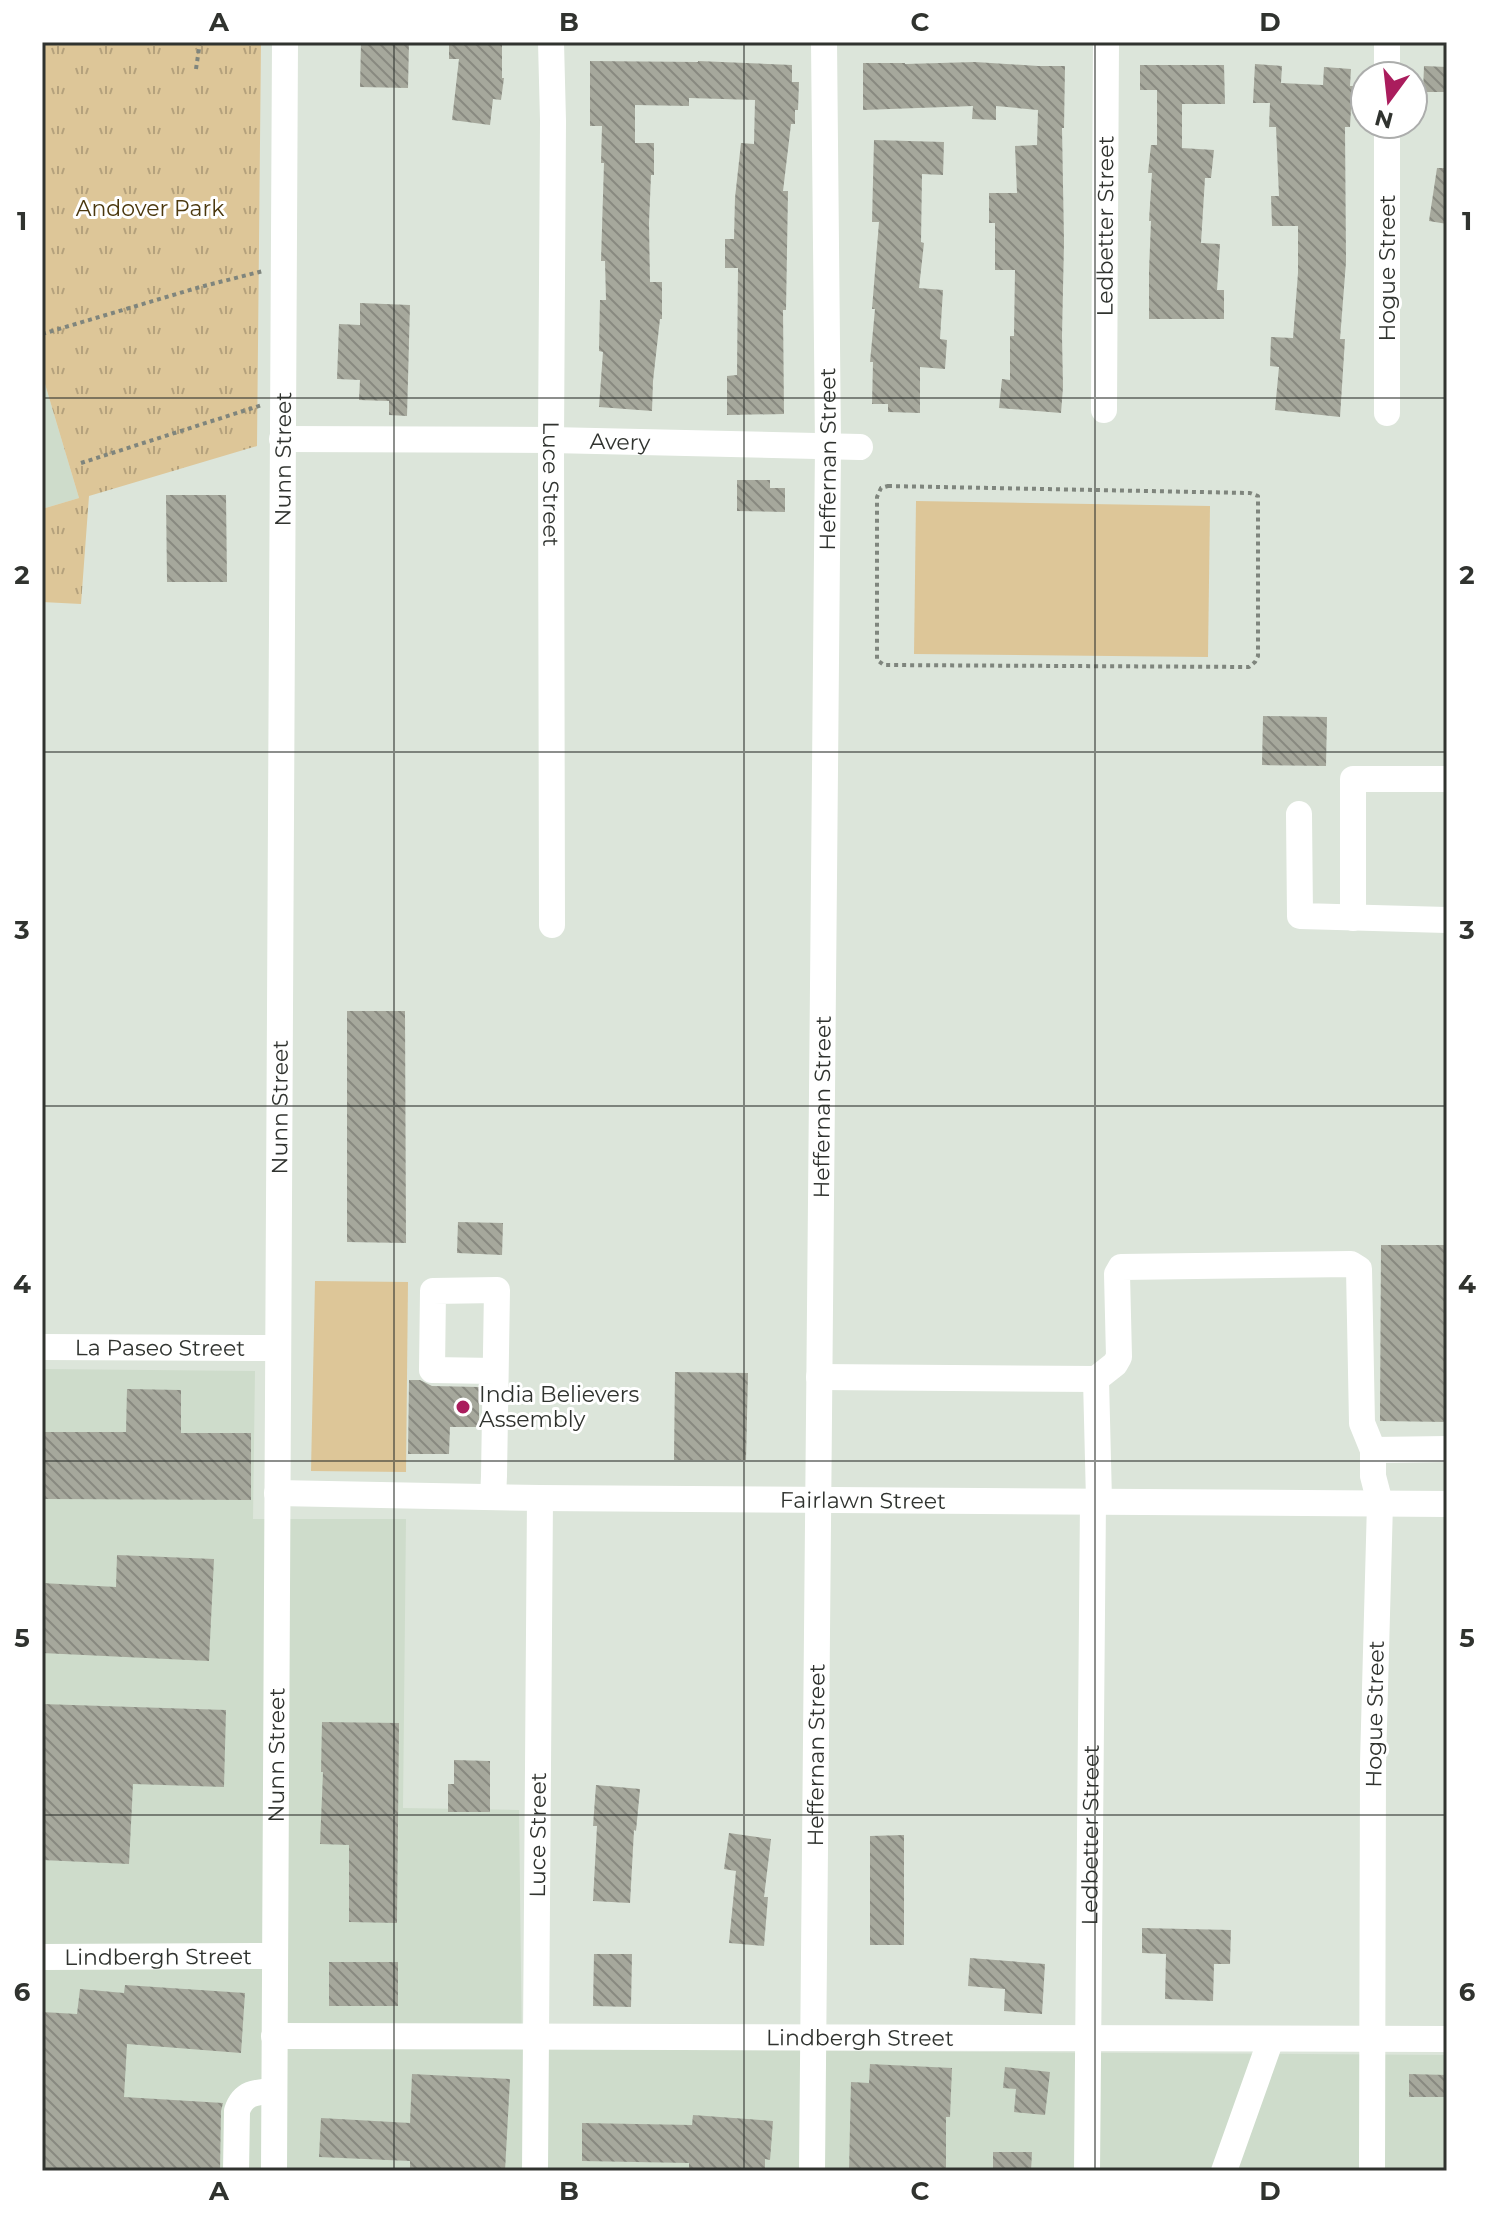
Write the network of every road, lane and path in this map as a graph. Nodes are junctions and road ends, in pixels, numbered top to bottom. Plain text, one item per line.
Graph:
1 (200, 42) edge
2 (285, 42) edge
3 (551, 42) edge
4 (824, 42) edge
5 (1106, 42) edge
6 (196, 69) dead end
7 (1387, 140) edge
8 (284, 266) junction
9 (42, 334) edge
10 (283, 398) junction
11 (1104, 410) dead end
12 (1387, 413) dead end
13 (282, 439) junction
14 (551, 440) junction
15 (828, 446) junction
16 (860, 447) dead end
17 (81, 463) dead end
18 (1249, 667) joint
19 (1447, 779) edge
20 (1299, 814) dead end
21 (1353, 918) junction
22 (1447, 920) edge
23 (552, 925) dead end
24 (42, 1347) edge
25 (278, 1348) junction
26 (495, 1371) dead end
27 (819, 1377) junction
28 (1096, 1379) junction
29 (1447, 1449) edge
30 (1373, 1450) junction
31 (277, 1493) junction
32 (493, 1497) junction
33 (540, 1498) junction
34 (818, 1499) junction
35 (1096, 1501) junction
36 (1380, 1503) junction
37 (1447, 1504) edge
38 (274, 1956) junction
39 (42, 1957) edge
40 (274, 2036) junction
41 (813, 2036) junction
42 (535, 2037) junction
43 (1088, 2038) junction
44 (1271, 2039) junction
45 (1373, 2039) junction
46 (1447, 2039) edge
47 (274, 2091) junction
48 (236, 2171) edge
49 (274, 2171) edge
50 (535, 2171) edge
51 (812, 2171) edge
52 (1087, 2171) edge
53 (1224, 2171) edge
54 (1372, 2171) edge

1 - 6 path
2 - 8 street, Nunn Street
3 - 14 street, Luce Street
4 - 15 street, Heffernan Street
5 - 11 street, Ledbetter Street
7 - 12 street, Hogue Street
8 - 9 path
8 - 10 street, Nunn Street
10 - 13 street, Nunn Street
10 - 17 path
13 - 14 street, Avery
13 - 25 street, Nunn Street
14 - 15 street, Avery
14 - 23 street, Luce Street
15 - 16 street, Avery
15 - 27 street, Heffernan Street
18 - 18 path
19 - 21 street
20 - 21 street
21 - 22 street
24 - 25 street, La Paseo Street
25 - 31 street, Nunn Street
26 - 32 street
27 - 28 street
27 - 34 street, Heffernan Street
28 - 30 street, Hogue Street
28 - 35 street, Ledbetter Street
29 - 30 street
30 - 36 street, Hogue Street
31 - 32 street, Fairlawn Street
31 - 38 street, Nunn Street
32 - 33 street, Fairlawn Street
33 - 34 street, Fairlawn Street
33 - 42 street, Luce Street
34 - 35 street, Fairlawn Street
34 - 41 street, Heffernan Street
35 - 36 street, Fairlawn Street
35 - 43 street, Ledbetter Street
36 - 37 street, Fairlawn Street
36 - 45 street, Hogue Street
38 - 39 street, Lindbergh Street
38 - 40 street, Nunn Street
40 - 42 street, Lindbergh Street
40 - 47 street, Nunn Street
41 - 42 street, Lindbergh Street
41 - 43 street, Lindbergh Street
41 - 51 street, Heffernan Street
42 - 50 street, Luce Street
43 - 44 street, Lindbergh Street
43 - 52 street, Ledbetter Street
44 - 45 street, Lindbergh Street
44 - 53 street
45 - 46 street, Lindbergh Street
45 - 54 street, Hogue Street
47 - 48 street
47 - 49 street, Nunn Street

